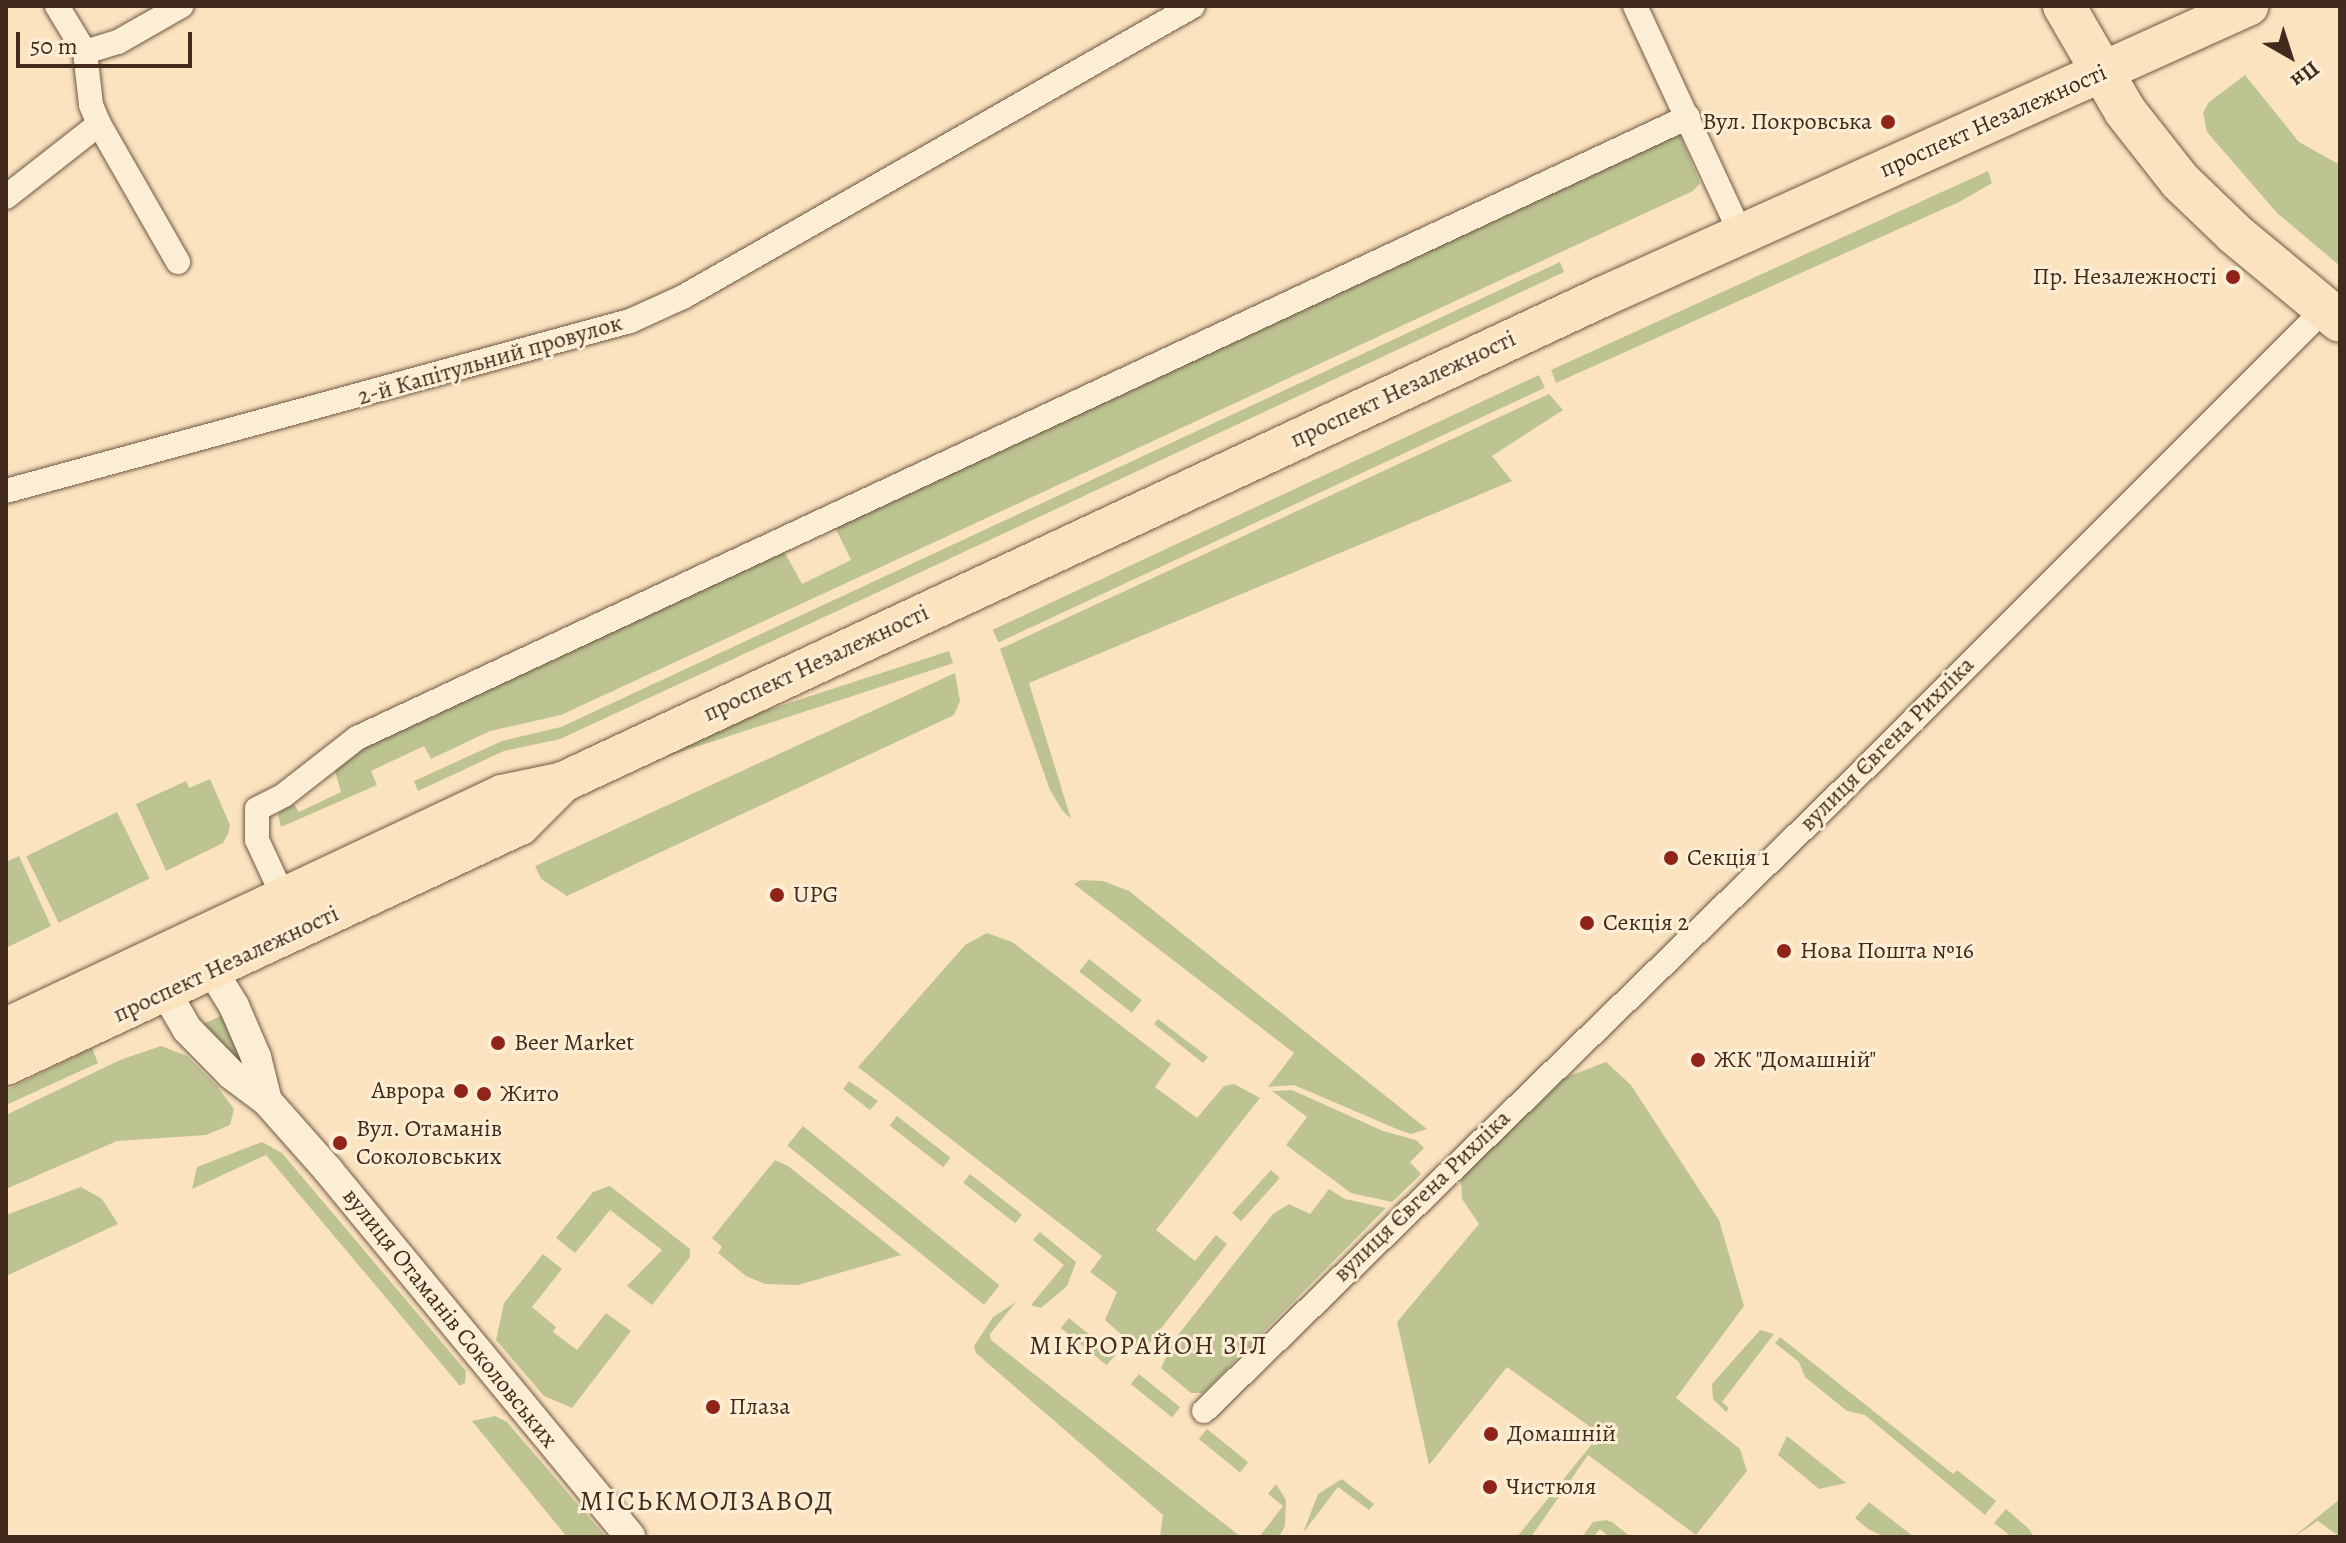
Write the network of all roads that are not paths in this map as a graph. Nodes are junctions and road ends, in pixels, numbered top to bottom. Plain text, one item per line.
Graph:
1 (57, 6) edge
2 (181, 6) edge
3 (1193, 6) edge
4 (1635, 6) edge
5 (2064, 6) edge
6 (2248, 6) edge
7 (85, 52) junction
8 (2101, 74) junction
9 (1688, 117) junction
10 (99, 124) junction
11 (6, 197) edge
12 (1741, 234) junction
13 (178, 262) dead end
14 (2333, 315) edge
15 (6, 491) edge
16 (563, 782) junction
17 (283, 896) junction
18 (203, 954) junction
19 (156, 977) junction
20 (6, 1028) edge
21 (6, 1065) edge
22 (267, 1101) junction
23 (1204, 1411) dead end
24 (630, 1537) edge

1 - 7 street
2 - 7 street
3 - 15 street, 2-й Капітульний провулок
4 - 9 street
5 - 8 highway
6 - 8 main road, проспект Незалежності
7 - 10 street
8 - 12 main road, проспект Незалежності
8 - 14 highway
9 - 12 street
9 - 17 street
10 - 11 street
10 - 13 street
12 - 16 main road, проспект Незалежності
14 - 23 street, вулиця Євгена Рихліка
16 - 17 main road, проспект Незалежності
16 - 18 main road, проспект Незалежності
17 - 18 main road, проспект Незалежності
18 - 19 main road, проспект Незалежності
18 - 22 street, вулиця Отаманів Соколовських
19 - 20 main road, проспект Незалежності
19 - 21 main road, проспект Незалежності
19 - 22 street, вулиця Отаманів Соколовських
22 - 24 street, вулиця Отаманів Соколовських

